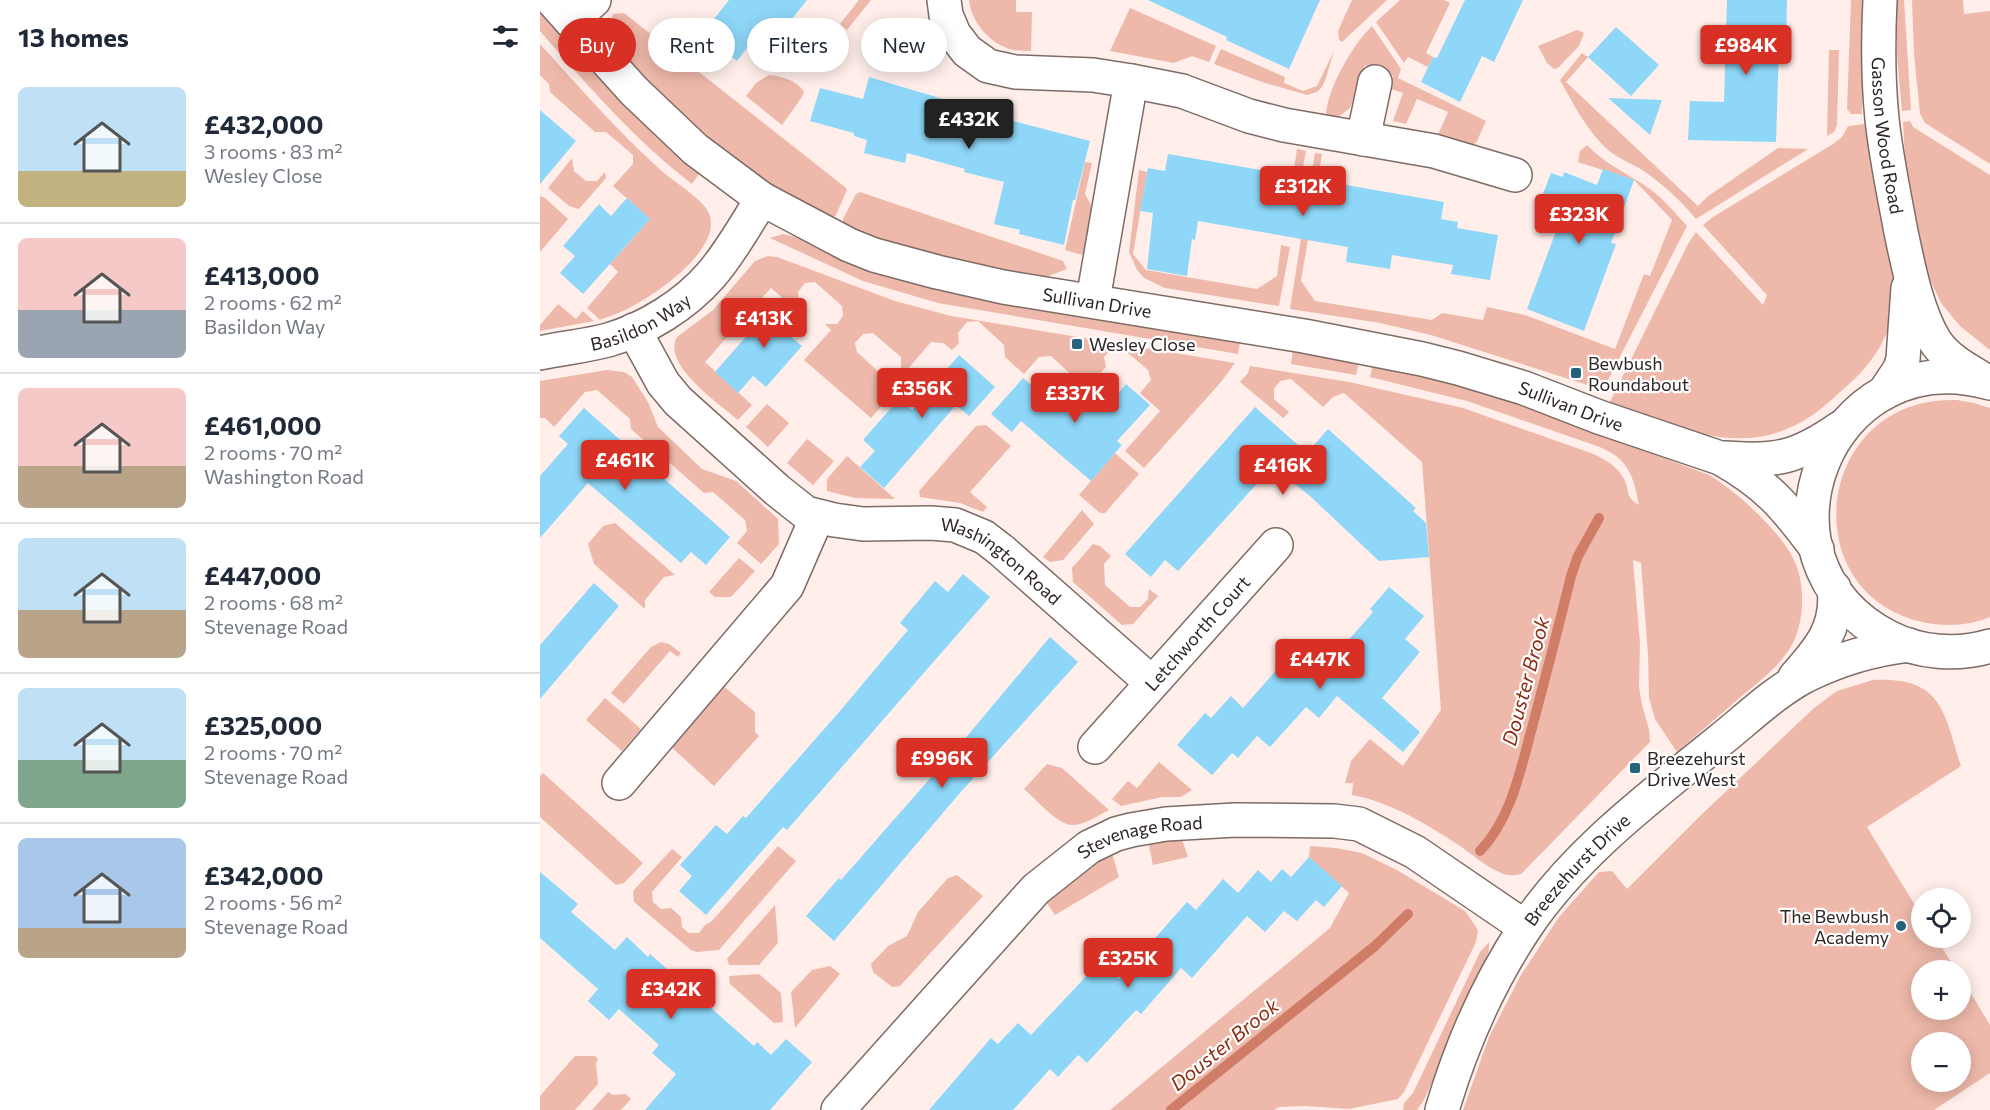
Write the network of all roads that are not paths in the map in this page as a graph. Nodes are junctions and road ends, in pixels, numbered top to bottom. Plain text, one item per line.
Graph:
1 (944, 0) edge
2 (1880, 0) edge
3 (572, 7) edge
4 (1131, 81) junction
5 (1375, 82) dead end
6 (1363, 139) junction
7 (1515, 175) dead end
8 (762, 199) junction
9 (1909, 271) junction
10 (1093, 300) junction
11 (634, 330) junction
12 (540, 353) edge
13 (1989, 382) edge
14 (1884, 393) junction
15 (1844, 425) junction
16 (1720, 458) junction
17 (817, 517) junction
18 (1276, 544) dead end
19 (1817, 549) junction
20 (1834, 588) junction
21 (1909, 645) junction
22 (1990, 646) edge
23 (1151, 682) junction
24 (1786, 687) junction
25 (1095, 747) dead end
26 (619, 783) dead end
27 (1525, 927) junction
28 (838, 1110) edge
29 (1442, 1110) edge

1 - 4 street
2 - 9 street, Gasson Wood Road
3 - 8 street, Sullivan Drive
4 - 6 street
4 - 10 street
5 - 6 street
6 - 7 street
8 - 10 street, Sullivan Drive
8 - 11 street, Basildon Way
9 - 13 street, Gasson Wood Road
9 - 14 street, Gasson Wood Road
10 - 16 street, Sullivan Drive
11 - 12 street, Basildon Way
11 - 17 street, Washington Road
13 - 14 street
14 - 15 street
15 - 16 street, Sullivan Drive
15 - 19 street
16 - 19 street, Sullivan Drive
17 - 23 street, Washington Road
17 - 26 street
18 - 23 street, Letchworth Court
19 - 20 street
20 - 21 street
20 - 24 street, Breezehurst Drive
21 - 22 street
21 - 24 street, Breezehurst Drive
23 - 25 street, Letchworth Court
24 - 27 street, Breezehurst Drive
27 - 28 street, Stevenage Road
27 - 29 street, Breezehurst Drive

